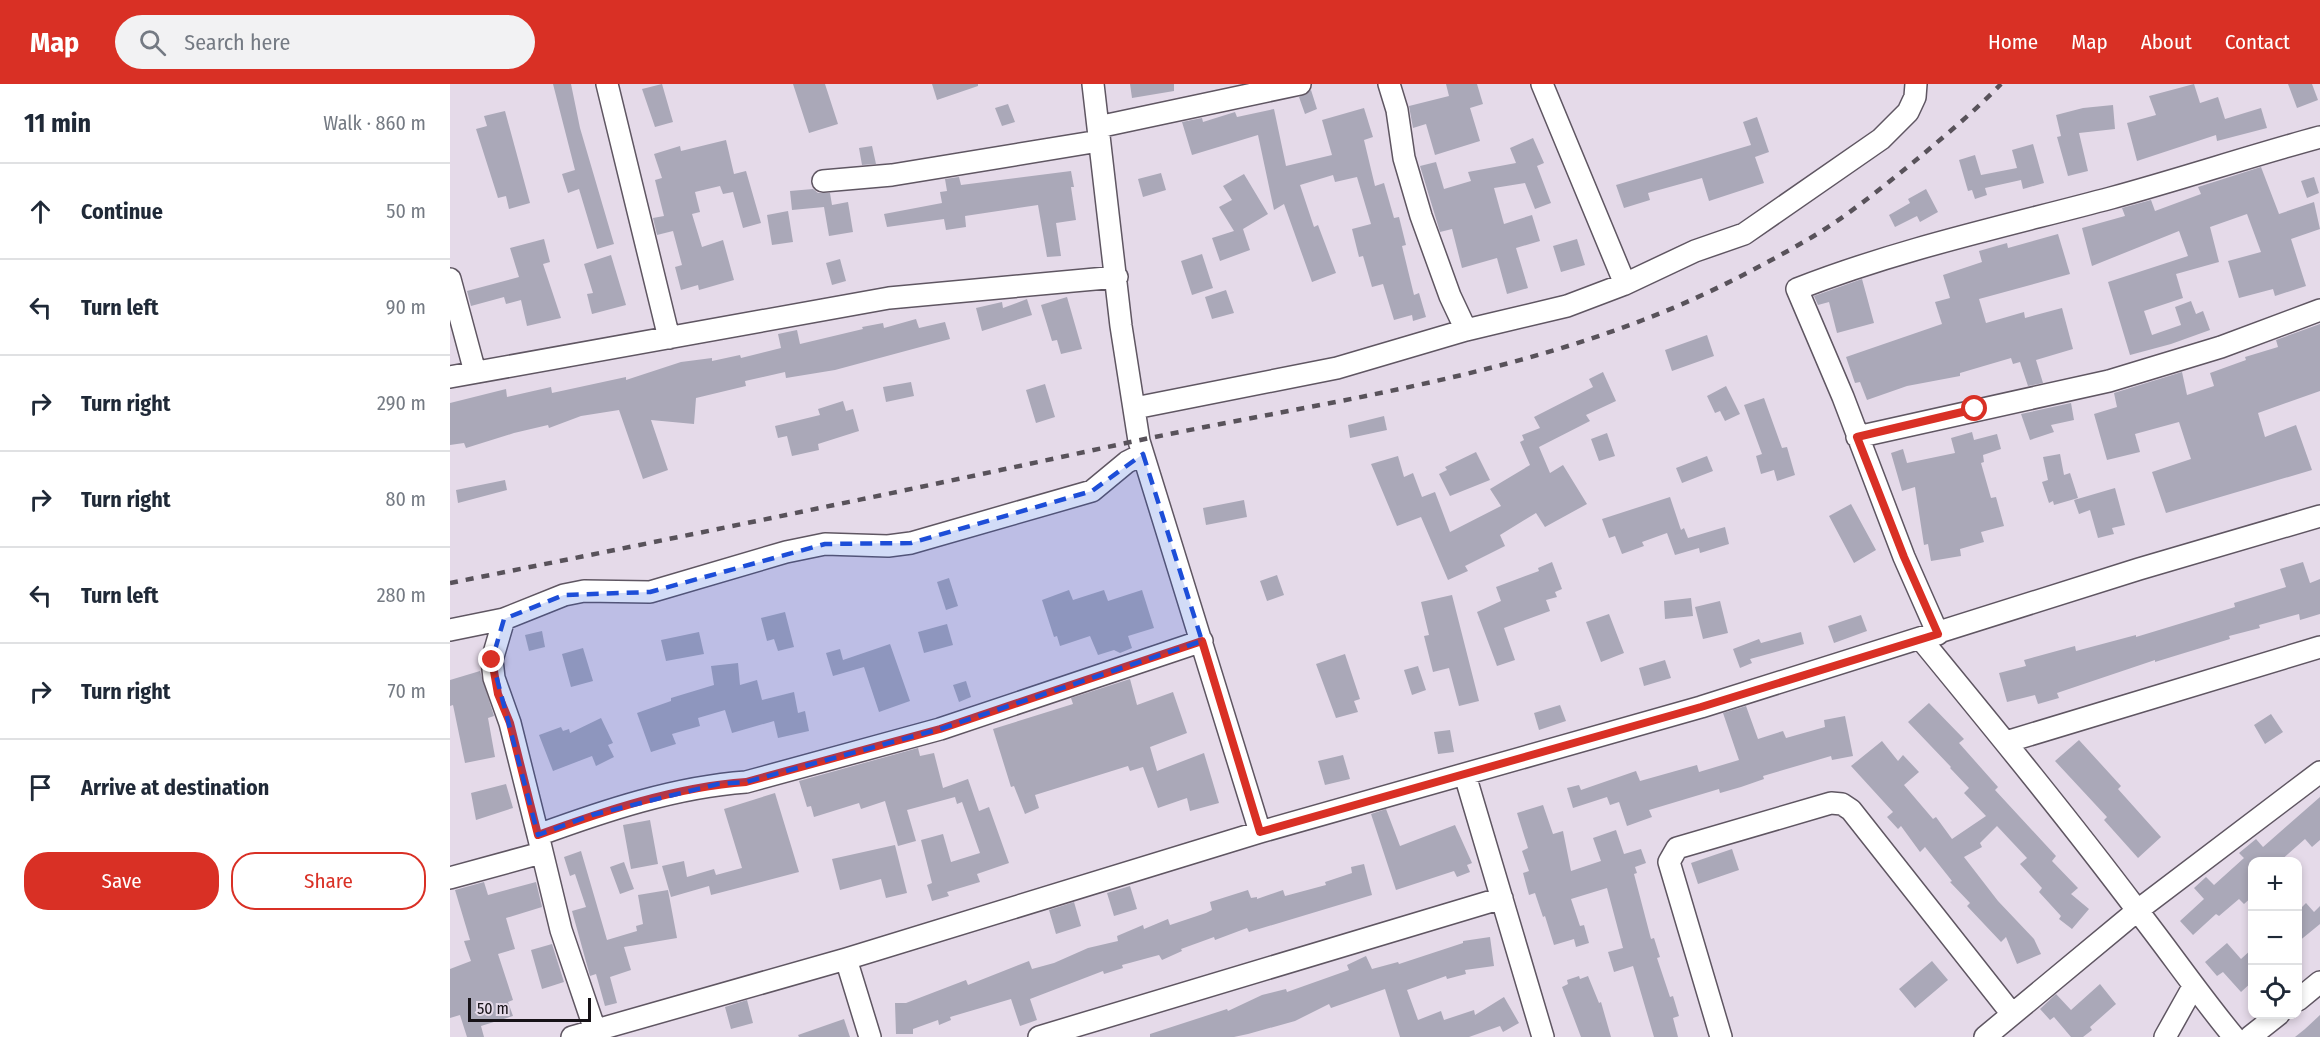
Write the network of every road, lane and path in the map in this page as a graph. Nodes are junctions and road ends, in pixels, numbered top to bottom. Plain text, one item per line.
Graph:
1 (607, 84) edge
2 (1093, 84) edge
3 (1300, 84) edge
4 (1389, 84) edge
5 (1542, 84) edge
6 (1917, 84) edge
7 (1099, 134) junction
8 (2320, 137) edge
9 (823, 181) dead end
10 (1117, 278) junction
11 (450, 279) edge
12 (1625, 284) junction
13 (2320, 309) edge
14 (1466, 330) junction
15 (669, 338) junction
16 (475, 372) junction
17 (450, 377) edge
18 (1135, 408) junction
19 (1857, 437) junction
20 (1143, 454) junction
21 (2320, 516) edge
22 (504, 620) junction
23 (450, 630) edge
24 (1929, 636) junction
25 (1202, 641) junction
26 (2320, 647) edge
27 (2006, 742) junction
28 (2320, 772) edge
29 (1465, 774) junction
30 (1260, 832) junction
31 (539, 844) junction
32 (450, 878) edge
33 (1502, 898) junction
34 (2138, 910) junction
35 (846, 959) junction
36 (2320, 982) edge
37 (2193, 987) junction
38 (2302, 997) edge
39 (2012, 1014) junction
40 (2273, 1019) edge
41 (595, 1030) junction
42 (572, 1037) edge
43 (870, 1037) edge
44 (1039, 1037) edge
45 (1543, 1037) edge
46 (1721, 1037) edge
47 (1985, 1037) edge
48 (2165, 1037) edge
49 (2234, 1037) edge
50 (2250, 1037) edge

1 - 15 street
2 - 7 street
3 - 7 street
4 - 14 street
5 - 12 street
6 - 12 street
7 - 9 street
7 - 10 street
8 - 19 street
10 - 15 street
10 - 18 street
11 - 16 street
12 - 14 street
13 - 19 street
14 - 18 street
15 - 16 street
16 - 17 street
18 - 20 street
19 - 24 street
20 - 22 street
20 - 25 street
21 - 24 street
22 - 23 street
22 - 31 street
24 - 27 street
24 - 29 street
25 - 30 street
25 - 31 street
26 - 27 street
27 - 34 street
28 - 34 street
29 - 30 street
29 - 33 street
30 - 35 street
31 - 32 street
31 - 41 street
33 - 44 street
33 - 45 street
34 - 37 street
34 - 39 street
35 - 41 street
35 - 43 street
36 - 38 street
37 - 48 street
37 - 49 street
39 - 46 street
39 - 47 street
40 - 50 street
41 - 42 street

